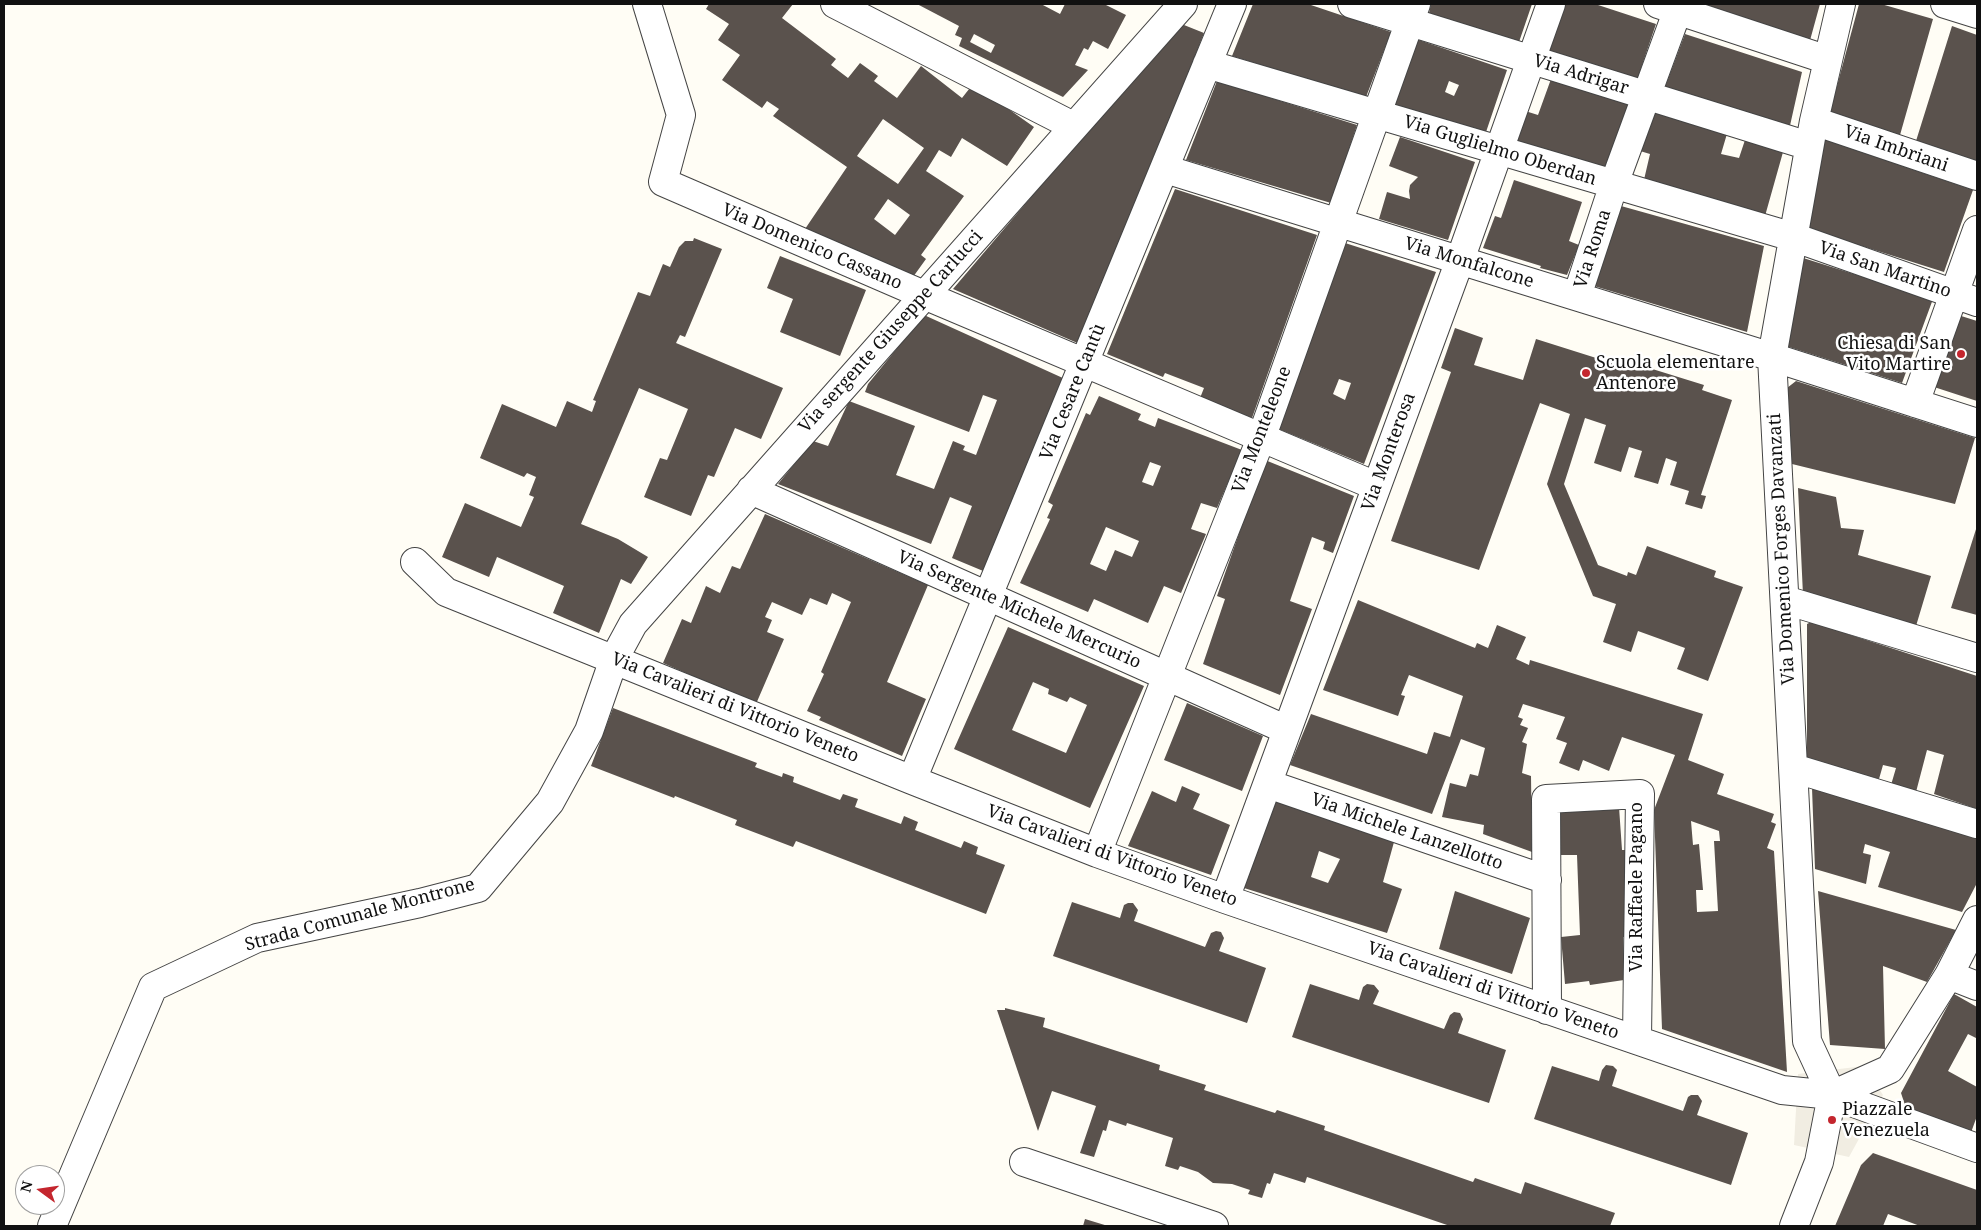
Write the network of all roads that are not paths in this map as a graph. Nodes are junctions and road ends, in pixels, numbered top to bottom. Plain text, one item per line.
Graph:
1 (647, 4) edge
2 (835, 4) edge
3 (1232, 4) edge
4 (1352, 4) edge
5 (1551, 4) edge
6 (1841, 4) edge
7 (1945, 4) edge
8 (1170, 6) edge
9 (1672, 6) edge
10 (1413, 13) edge
11 (1977, 14) edge
12 (1532, 60) junction
13 (1828, 60) junction
14 (1207, 64) junction
15 (1646, 95) junction
16 (1376, 114) junction
17 (1073, 126) junction
18 (1812, 134) junction
19 (1499, 150) junction
20 (1165, 169) junction
21 (1977, 176) edge
22 (1614, 184) junction
23 (1338, 222) junction
24 (1977, 230) edge
25 (1793, 237) junction
26 (1460, 260) junction
27 (924, 295) junction
28 (1577, 296) junction
29 (1966, 298) edge
30 (1772, 357) junction
31 (1085, 363) junction
32 (1916, 403) junction
33 (1977, 423) edge
34 (1262, 436) junction
35 (1376, 486) junction
36 (751, 490) junction
37 (414, 562) dead end
38 (988, 596) junction
39 (1785, 600) junction
40 (1977, 658) edge
41 (614, 659) junction
42 (1167, 676) junction
43 (1287, 730) junction
44 (1793, 768) junction
45 (912, 780) junction
46 (1268, 784) junction
47 (1977, 824) edge
48 (1097, 853) junction
49 (1547, 880) junction
50 (1225, 899) junction
51 (1977, 920) edge
52 (1949, 975) junction
53 (1977, 986) edge
54 (1547, 1010) junction
55 (1637, 1040) junction
56 (1832, 1095) junction
57 (1977, 1148) edge
58 (1024, 1162) dead end
59 (52, 1226) edge
60 (1214, 1226) edge
61 (1794, 1226) edge

1 - 27 street, Via Domenico Cassano
2 - 17 street
3 - 14 street, Via Cesare Cantù
4 - 10 street, Via Adrigar
5 - 12 street, Via Monterosa
6 - 13 street, Via Domenico Forges Davanzati
7 - 11 street
8 - 17 street, Via sergente Giuseppe Carlucci
9 - 13 street
9 - 15 street, Via Roma
10 - 12 street, Via Adrigar
10 - 16 street, Via Monteleone
12 - 15 street, Via Adrigar
12 - 19 street, Via Monterosa
13 - 18 street, Via Domenico Forges Davanzati
14 - 16 street, Via Guglielmo Oberdan
14 - 20 street, Via Cesare Cantù
15 - 18 street, Via Adrigar
15 - 22 street, Via Roma
16 - 19 street, Via Guglielmo Oberdan
16 - 23 street, Via Monteleone
17 - 27 street, Via sergente Giuseppe Carlucci
18 - 21 street, Via Imbriani
18 - 25 street, Via Domenico Forges Davanzati
19 - 22 street, Via Guglielmo Oberdan
19 - 26 street, Via Monterosa
20 - 23 street, Via Monfalcone
20 - 31 street, Via Cesare Cantù
22 - 25 street, Via Guglielmo Oberdan
22 - 28 street, Via Roma
23 - 26 street, Via Monfalcone
23 - 34 street, Via Monteleone
24 - 29 street
25 - 29 street, Via San Martino
25 - 30 street, Via Domenico Forges Davanzati
26 - 28 street, Via Monfalcone
26 - 35 street, Via Monterosa
27 - 31 street, Via Domenico Cassano
27 - 36 street, Via sergente Giuseppe Carlucci
28 - 30 street, Via Monfalcone
29 - 32 street
30 - 32 street, Via Monfalcone
30 - 39 street, Via Domenico Forges Davanzati
31 - 34 street, Via Domenico Cassano
31 - 38 street, Via Cesare Cantù
32 - 33 street, Via Monfalcone
34 - 35 street, Via Domenico Cassano
34 - 42 street, Via Monteleone
35 - 43 street, Via Monterosa
36 - 38 street, Via Sergente Michele Mercurio
36 - 41 street, Via sergente Giuseppe Carlucci
37 - 41 street, Via Cavalieri di Vittorio Veneto
38 - 42 street, Via Sergente Michele Mercurio
38 - 45 street, Via Cesare Cantù
39 - 40 street
39 - 44 street, Via Domenico Forges Davanzati
41 - 45 street, Via Cavalieri di Vittorio Veneto
41 - 59 street, Strada Comunale Montrone
42 - 43 street, Via Sergente Michele Mercurio
42 - 48 street, Via Monteleone
43 - 46 street, Via Monterosa
44 - 47 street
44 - 56 street, Via Domenico Forges Davanzati
45 - 48 street, Via Cavalieri di Vittorio Veneto
46 - 49 street, Via Michele Lanzellotto
46 - 50 street, Via Monterosa
48 - 50 street, Via Cavalieri di Vittorio Veneto
49 - 54 street
49 - 55 street, Via Raffaele Pagano
50 - 54 street, Via Cavalieri di Vittorio Veneto
51 - 52 street
52 - 53 street
52 - 56 street
54 - 55 street, Via Cavalieri di Vittorio Veneto
55 - 56 street, Via Cavalieri di Vittorio Veneto
56 - 57 street, Via Cavalieri di Vittorio Veneto
56 - 61 street
58 - 60 street

